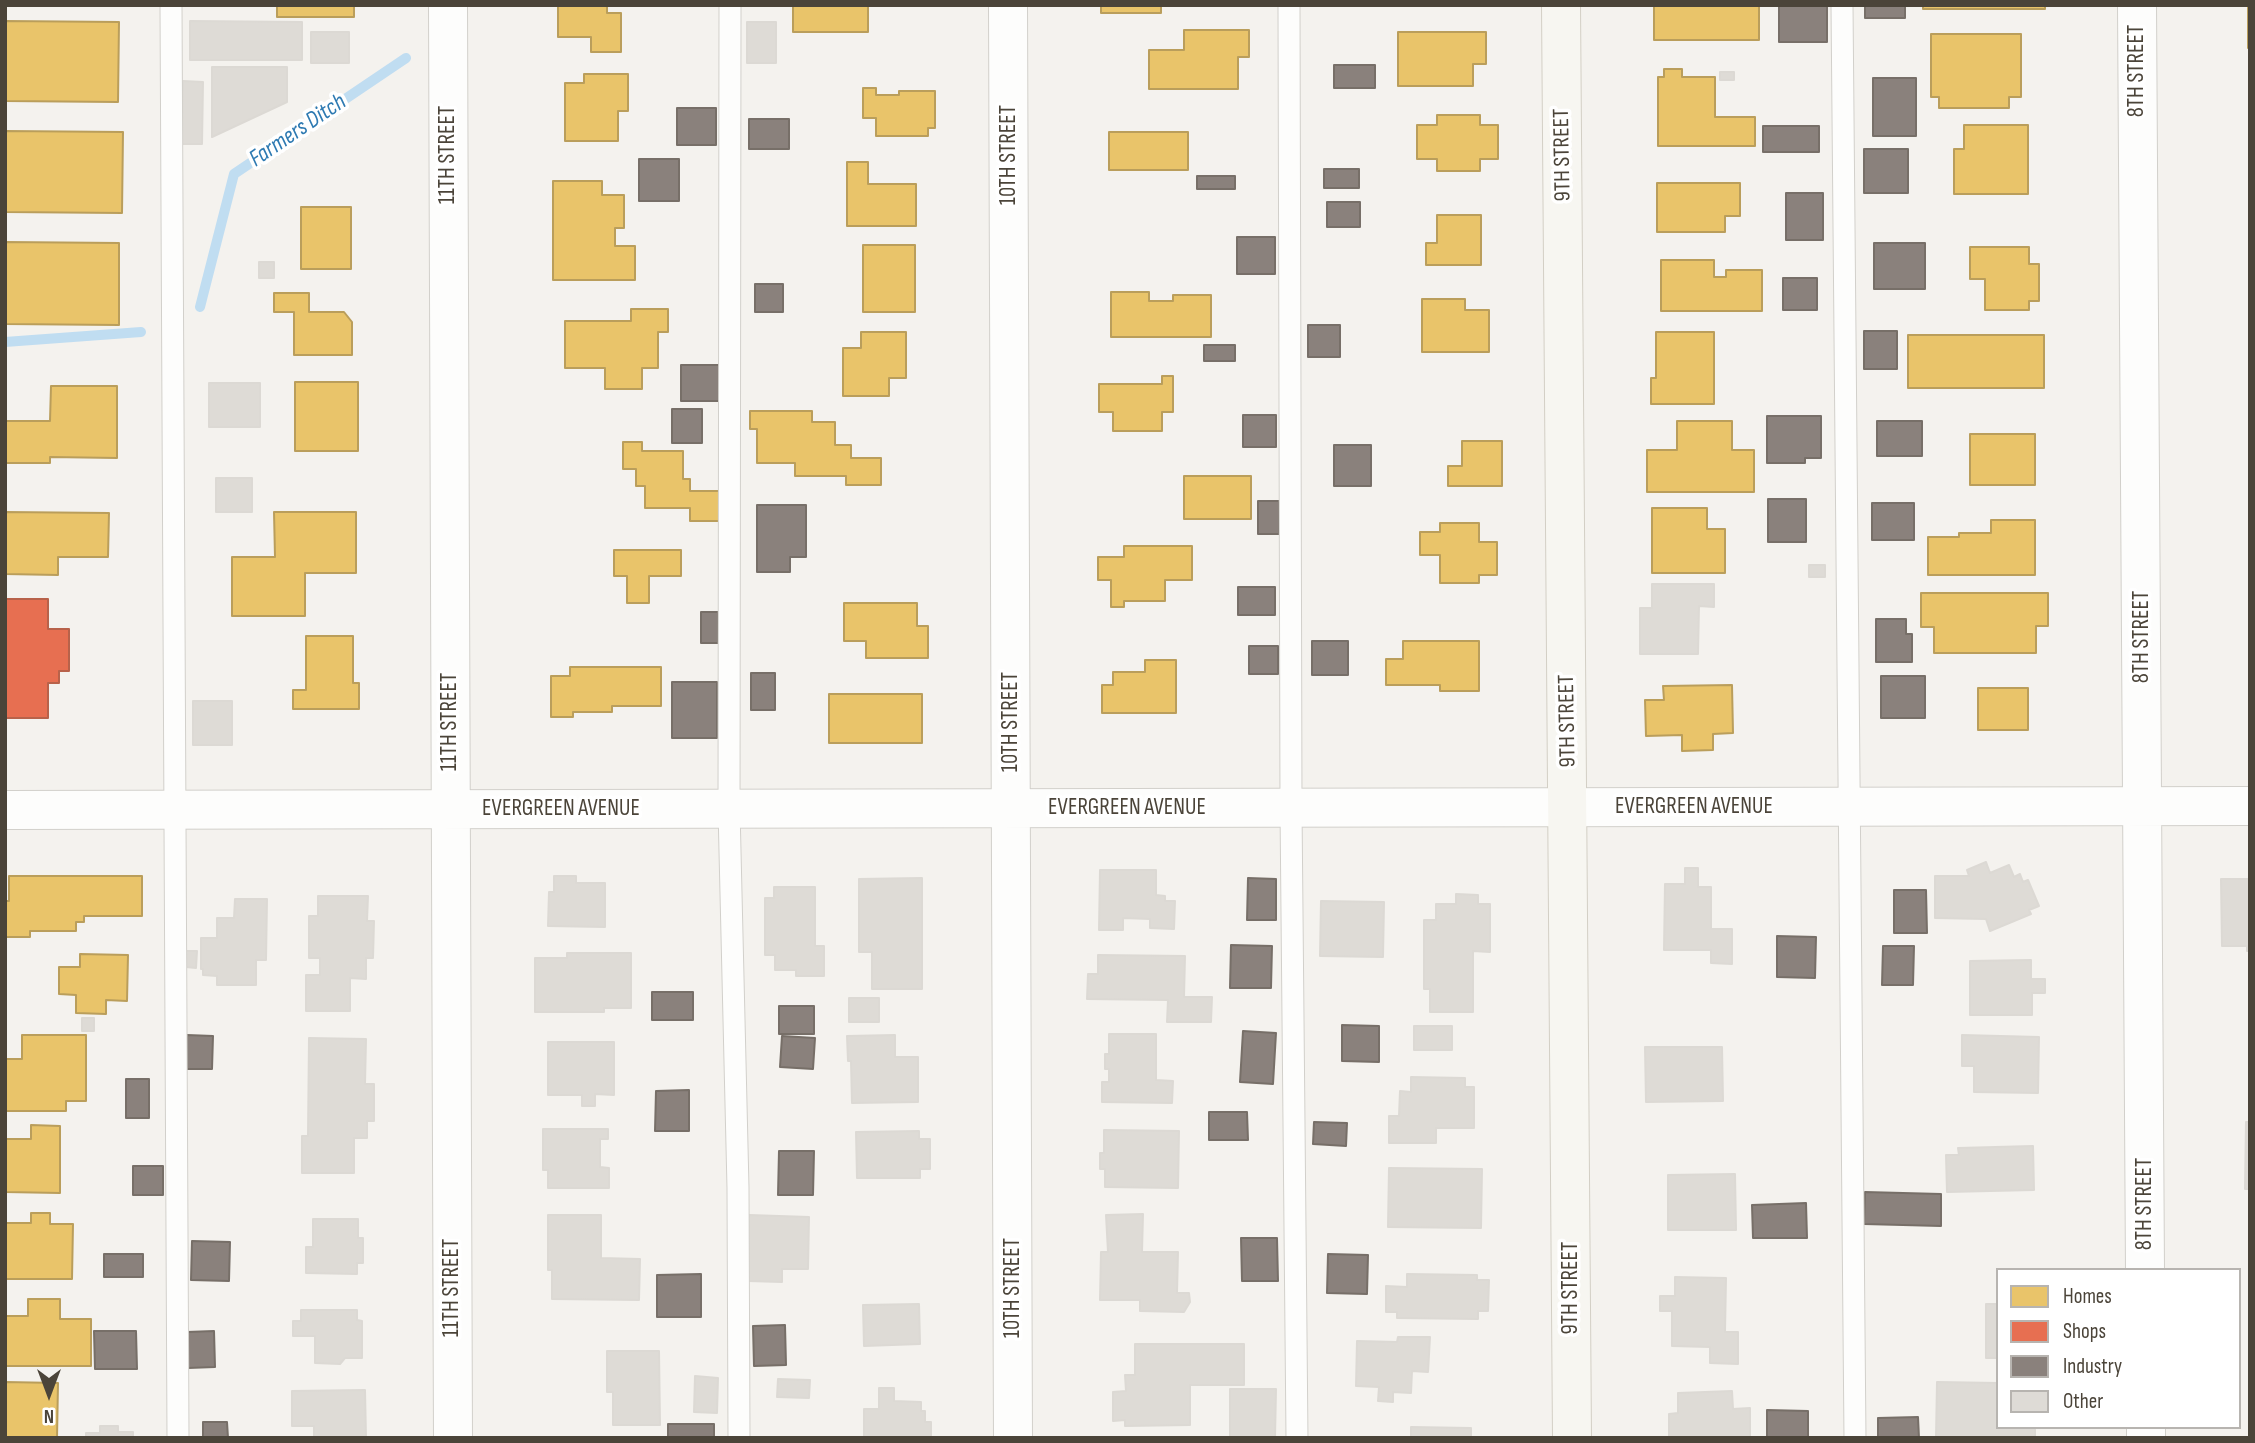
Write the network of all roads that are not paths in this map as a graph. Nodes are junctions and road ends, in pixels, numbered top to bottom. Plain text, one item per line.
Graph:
1 (172, 5) edge
2 (448, 5) edge
3 (730, 5) edge
4 (1008, 5) edge
5 (1289, 5) edge
6 (1561, 5) edge
7 (1842, 5) edge
8 (2137, 5) edge
9 (1568, 807) junction
10 (1851, 807) junction
11 (2144, 807) junction
12 (2250, 807) edge
13 (1011, 808) junction
14 (1292, 808) junction
15 (174, 809) junction
16 (450, 809) junction
17 (729, 809) junction
18 (5, 810) edge
19 (2145, 1268) edge
20 (178, 1438) edge
21 (453, 1438) edge
22 (738, 1438) edge
23 (1013, 1438) edge
24 (1297, 1438) edge
25 (1572, 1438) edge
26 (1855, 1438) edge

1 - 15 lane
2 - 16 street, 11TH STREET
3 - 17 lane
4 - 13 street, 10TH STREET
5 - 14 lane
6 - 9 street, 9TH STREET
7 - 10 lane
8 - 11 street, 8TH STREET
9 - 10 street, EVERGREEN AVENUE
9 - 14 street, EVERGREEN AVENUE
9 - 25 street, 9TH STREET
10 - 11 street, EVERGREEN AVENUE
10 - 26 lane
11 - 12 street, EVERGREEN AVENUE
11 - 19 street, 8TH STREET
13 - 14 street, EVERGREEN AVENUE
13 - 17 street, EVERGREEN AVENUE
13 - 23 street, 10TH STREET
14 - 24 lane
15 - 16 street, EVERGREEN AVENUE
15 - 18 street, EVERGREEN AVENUE
15 - 20 lane
16 - 17 street, EVERGREEN AVENUE
16 - 21 street, 11TH STREET
17 - 22 lane

